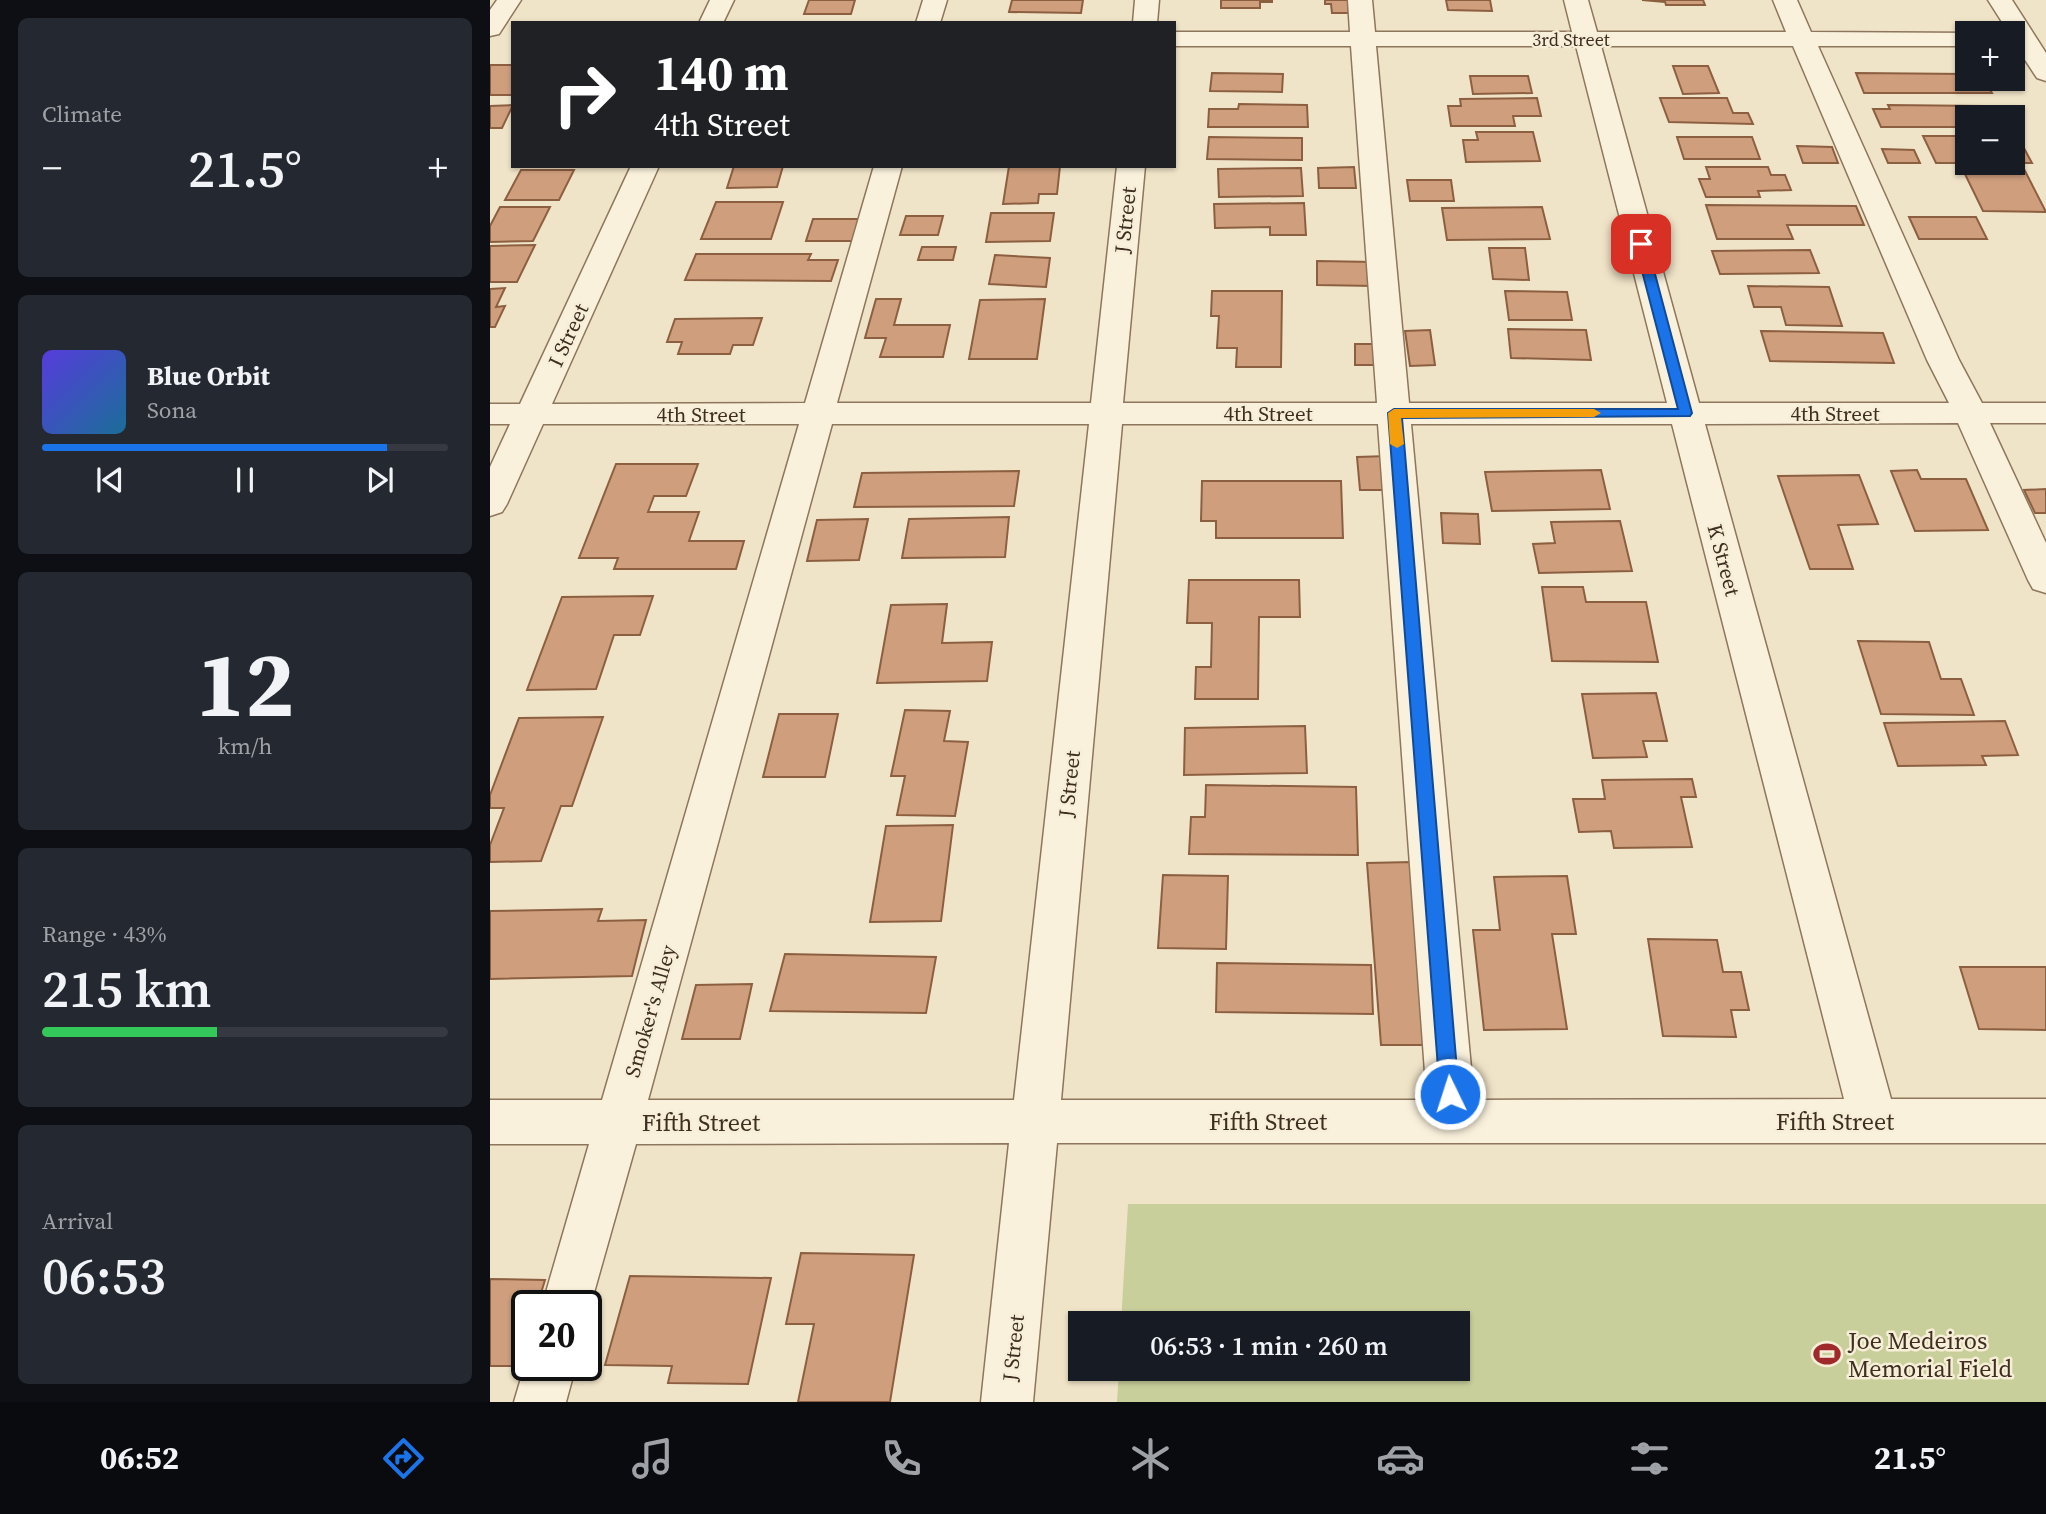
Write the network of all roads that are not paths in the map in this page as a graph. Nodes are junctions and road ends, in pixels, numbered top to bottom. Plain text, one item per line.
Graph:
1 (509, 0) edge
2 (722, 0) edge
3 (935, 0) edge
4 (1147, 0) edge
5 (1360, 0) edge
6 (1576, 0) edge
7 (1785, 0) edge
8 (2000, 0) edge
9 (712, 21) edge
10 (929, 21) edge
11 (1145, 21) edge
12 (490, 29) edge
13 (1802, 38) junction
14 (1955, 38) edge
15 (2028, 38) edge
16 (490, 39) edge
17 (511, 39) edge
18 (1176, 39) edge
19 (1364, 39) junction
20 (1586, 39) junction
21 (2046, 73) edge
22 (644, 168) edge
23 (887, 168) edge
24 (1131, 168) edge
25 (818, 413) junction
26 (1106, 413) junction
27 (1394, 413) junction
28 (1685, 413) junction
29 (1970, 413) junction
30 (2046, 413) edge
31 (490, 414) edge
32 (532, 414) junction
33 (490, 504) edge
34 (2046, 580) edge
35 (1452, 1121) junction
36 (1873, 1121) junction
37 (2046, 1121) edge
38 (490, 1122) edge
39 (619, 1122) junction
40 (1035, 1122) junction
41 (572, 1290) edge
42 (546, 1381) edge
43 (540, 1402) edge
44 (1007, 1402) edge

1 - 12 street
2 - 9 street
3 - 10 street
4 - 11 street
5 - 19 street
6 - 20 street, K Street
7 - 13 street
8 - 15 street
13 - 14 street, 3rd Street
13 - 20 street, 3rd Street
13 - 29 street
15 - 21 street
16 - 17 street
18 - 19 street, 3rd Street
19 - 20 street, 3rd Street
19 - 27 street
20 - 28 street, K Street
22 - 32 street, I Street
23 - 25 street, Smoker's Alley
24 - 26 street, J Street
25 - 26 street, 4th Street
25 - 32 street, 4th Street
25 - 39 street, Smoker's Alley
26 - 27 street, 4th Street
26 - 40 street, J Street
27 - 28 street, 4th Street
27 - 35 street
28 - 29 street, 4th Street
28 - 36 street, K Street
29 - 30 street, 4th Street
29 - 34 street
31 - 32 street, 4th Street
32 - 33 street, I Street
35 - 36 street, Fifth Street
35 - 40 street, Fifth Street
36 - 37 street, Fifth Street
38 - 39 street, Fifth Street
39 - 40 street, Fifth Street
39 - 41 street, Smoker's Alley
40 - 44 street, J Street
42 - 43 street

